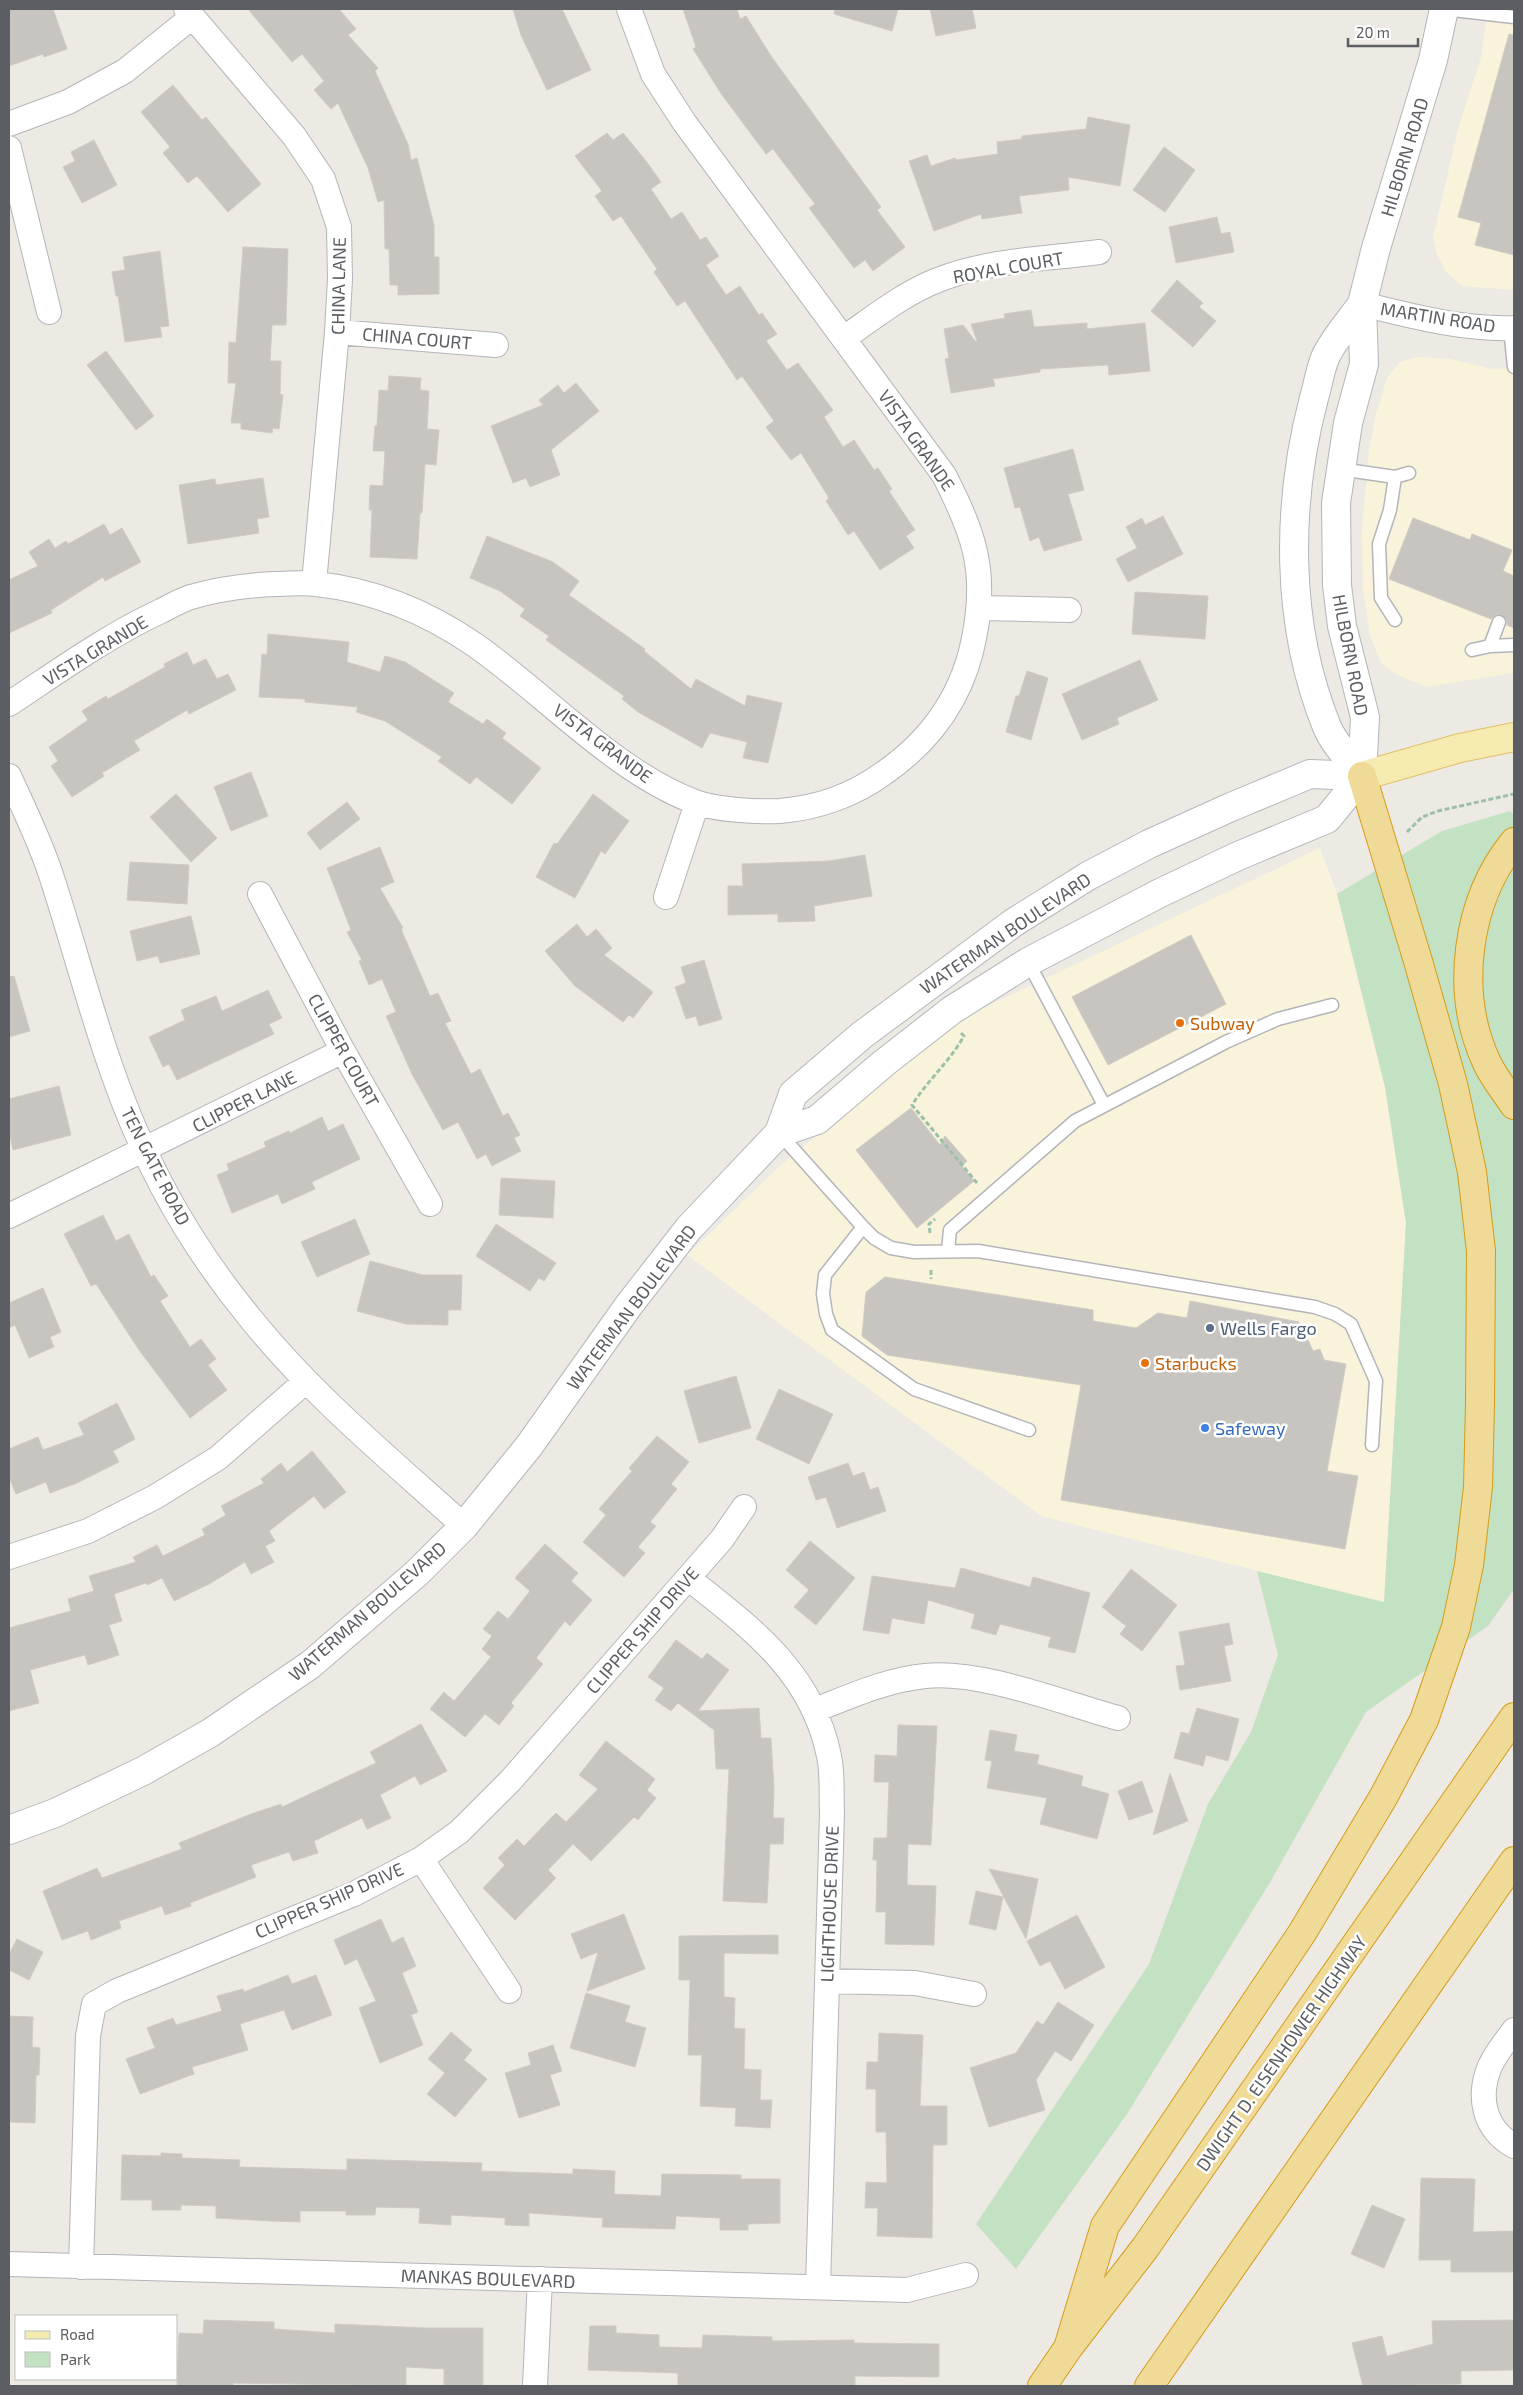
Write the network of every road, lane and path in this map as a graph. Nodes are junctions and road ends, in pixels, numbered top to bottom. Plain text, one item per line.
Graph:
1 (629, 9) edge
2 (1444, 9) edge
3 (189, 13) edge
4 (1514, 17) edge
5 (9, 124) edge
6 (9, 148) edge
7 (1099, 252) dead end
8 (1362, 304) junction
9 (49, 312) dead end
10 (1512, 328) edge
11 (338, 332) junction
12 (844, 338) junction
13 (496, 345) dead end
14 (1514, 367) edge
15 (1340, 469) junction
16 (1409, 473) dead end
17 (1395, 477) junction
18 (314, 583) junction
19 (980, 608) junction
20 (1068, 610) dead end
21 (1395, 620) dead end
22 (1500, 622) dead end
23 (1514, 645) edge
24 (1490, 646) junction
25 (1472, 650) dead end
26 (9, 704) edge
27 (1514, 737) edge
28 (9, 776) edge
29 (1362, 776) junction
30 (1514, 794) edge
31 (697, 803) junction
32 (1407, 832) dead end
33 (1514, 842) edge
34 (260, 894) dead end
35 (666, 897) dead end
36 (1028, 962) junction
37 (1332, 1005) dead end
38 (960, 1032) dead end
39 (344, 1052) junction
40 (1104, 1105) junction
41 (1514, 1105) edge
42 (779, 1133) junction
43 (146, 1150) junction
44 (971, 1188) dead end
45 (430, 1204) dead end
46 (9, 1216) edge
47 (936, 1218) dead end
48 (863, 1227) junction
49 (948, 1251) junction
50 (930, 1252) junction
51 (931, 1279) dead end
52 (306, 1381) junction
53 (1029, 1430) dead end
54 (1372, 1445) dead end
55 (744, 1507) dead end
56 (464, 1526) junction
57 (9, 1557) edge
58 (688, 1578) junction
59 (816, 1710) junction
60 (1514, 1717) edge
61 (1118, 1718) dead end
62 (9, 1830) edge
63 (421, 1859) junction
64 (1514, 1861) edge
65 (827, 1981) junction
66 (509, 1990) dead end
67 (974, 1994) dead end
68 (1514, 2030) edge
69 (1514, 2146) edge
70 (9, 2264) edge
71 (81, 2266) junction
72 (966, 2276) dead end
73 (540, 2279) junction
74 (818, 2287) junction
75 (1068, 2348) junction
76 (535, 2386) edge
77 (1042, 2386) edge
78 (1149, 2386) edge

1 - 12 street, VISTA GRANDE
2 - 4 lane
2 - 8 main road, HILBORN ROAD
3 - 5 street
3 - 11 street, CHINA LANE
6 - 9 street
7 - 12 street, ROYAL COURT
8 - 10 street, MARTIN ROAD
8 - 15 main road, HILBORN ROAD
8 - 29 main road, HILBORN ROAD
10 - 14 lane
11 - 13 street, CHINA COURT
11 - 18 street, CHINA LANE
12 - 19 street, VISTA GRANDE
15 - 17 lane
15 - 29 main road, HILBORN ROAD
16 - 17 lane
17 - 21 lane
18 - 26 street, VISTA GRANDE
18 - 31 street, VISTA GRANDE
19 - 20 street
19 - 31 street, VISTA GRANDE
22 - 24 lane
23 - 24 lane
24 - 25 lane
27 - 29 main road, WATERMAN BOULEVARD
28 - 43 street, TEN GATE ROAD
29 - 36 main road, WATERMAN BOULEVARD
29 - 42 main road, WATERMAN BOULEVARD
29 - 75 highway
30 - 32 path
31 - 35 street
33 - 41 highway
34 - 39 street, CLIPPER COURT
36 - 40 lane
36 - 42 main road, WATERMAN BOULEVARD
37 - 40 lane
38 - 44 path
39 - 43 street, CLIPPER LANE
39 - 45 street, CLIPPER COURT
40 - 49 lane
42 - 48 lane
42 - 56 main road, WATERMAN BOULEVARD
43 - 46 street, CLIPPER LANE
43 - 52 street, TEN GATE ROAD
47 - 50 path
48 - 50 lane
48 - 53 lane
49 - 50 lane
49 - 54 lane
50 - 51 path
52 - 56 street, TEN GATE ROAD
52 - 57 street
55 - 58 street, CLIPPER SHIP DRIVE
56 - 62 main road, WATERMAN BOULEVARD
58 - 59 street, LIGHTHOUSE DRIVE
58 - 63 street, CLIPPER SHIP DRIVE
59 - 61 street
59 - 65 street, LIGHTHOUSE DRIVE
60 - 75 highway, DWIGHT D. EISENHOWER HIGHWAY
63 - 66 street
63 - 71 street, CLIPPER SHIP DRIVE
64 - 78 highway
65 - 67 street
65 - 74 street, LIGHTHOUSE DRIVE
68 - 69 street
70 - 71 street, MANKAS BOULEVARD
71 - 73 street, MANKAS BOULEVARD
72 - 74 street, MANKAS BOULEVARD
73 - 74 street, MANKAS BOULEVARD
73 - 76 street
75 - 77 highway, DWIGHT D. EISENHOWER HIGHWAY

